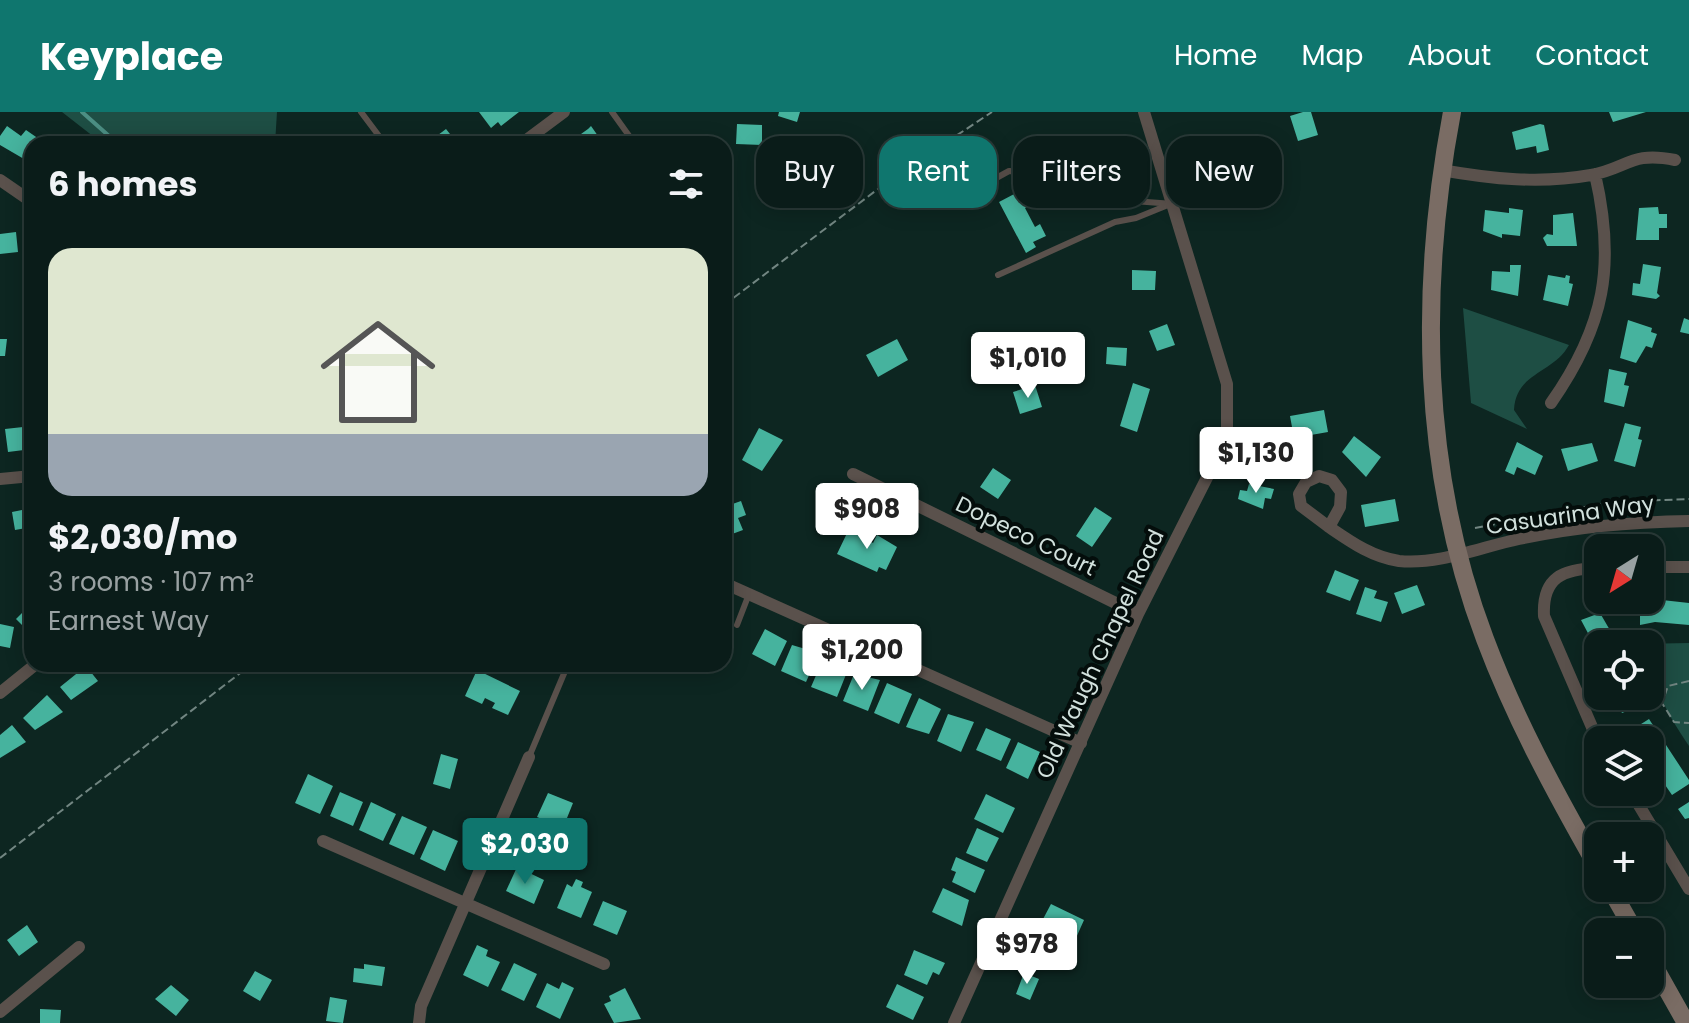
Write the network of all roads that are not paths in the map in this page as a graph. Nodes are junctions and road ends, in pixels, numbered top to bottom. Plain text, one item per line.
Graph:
1 (361, 112) edge
2 (564, 112) edge
3 (612, 112) edge
4 (1144, 112) edge
5 (1452, 112) edge
6 (379, 136) edge
7 (532, 136) edge
8 (629, 136) edge
9 (1675, 160) dead end
10 (1441, 170) junction
11 (1595, 174) junction
12 (997, 178) edge
13 (0, 180) edge
14 (1166, 182) edge
15 (24, 196) edge
16 (1166, 203) edge
17 (1166, 207) edge
18 (1174, 208) edge
19 (998, 275) dead end
20 (1551, 403) dead end
21 (853, 474) dead end
22 (24, 477) edge
23 (0, 479) edge
24 (1689, 521) edge
25 (1329, 527) dead end
26 (1458, 553) junction
27 (1664, 567) edge
28 (1689, 567) edge
29 (1584, 568) edge
30 (732, 587) edge
31 (749, 594) junction
32 (1138, 614) junction
33 (737, 625) dead end
34 (26, 672) edge
35 (565, 672) edge
36 (0, 693) edge
37 (1592, 726) edge
38 (1081, 743) junction
39 (529, 757) joint
40 (1639, 806) edge
41 (323, 841) dead end
42 (1584, 842) edge
43 (1689, 889) edge
44 (463, 902) junction
45 (79, 947) dead end
46 (604, 964) dead end
47 (1664, 984) edge
48 (0, 1012) edge
49 (419, 1023) edge
50 (954, 1023) edge
51 (1686, 1023) edge

1 - 6 lane
2 - 7 street
3 - 8 lane
4 - 14 street, Old Waugh Chapel Road
5 - 10 main road
9 - 11 street
10 - 11 street
10 - 26 main road
11 - 20 street
12 - 16 lane
13 - 15 street
17 - 19 lane
18 - 32 street, Old Waugh Chapel Road
21 - 32 street, Dopeco Court
22 - 23 street
24 - 26 street, Casuarina Way
25 - 26 street, Casuarina Way
26 - 42 main road
27 - 28 street
29 - 37 street
30 - 31 street
31 - 33 lane
31 - 38 street
32 - 38 street, Old Waugh Chapel Road
34 - 36 street
35 - 39 lane
38 - 50 street, Old Waugh Chapel Road
39 - 44 street
40 - 43 street
41 - 44 street
44 - 46 street
44 - 49 street
45 - 48 street
47 - 51 main road

